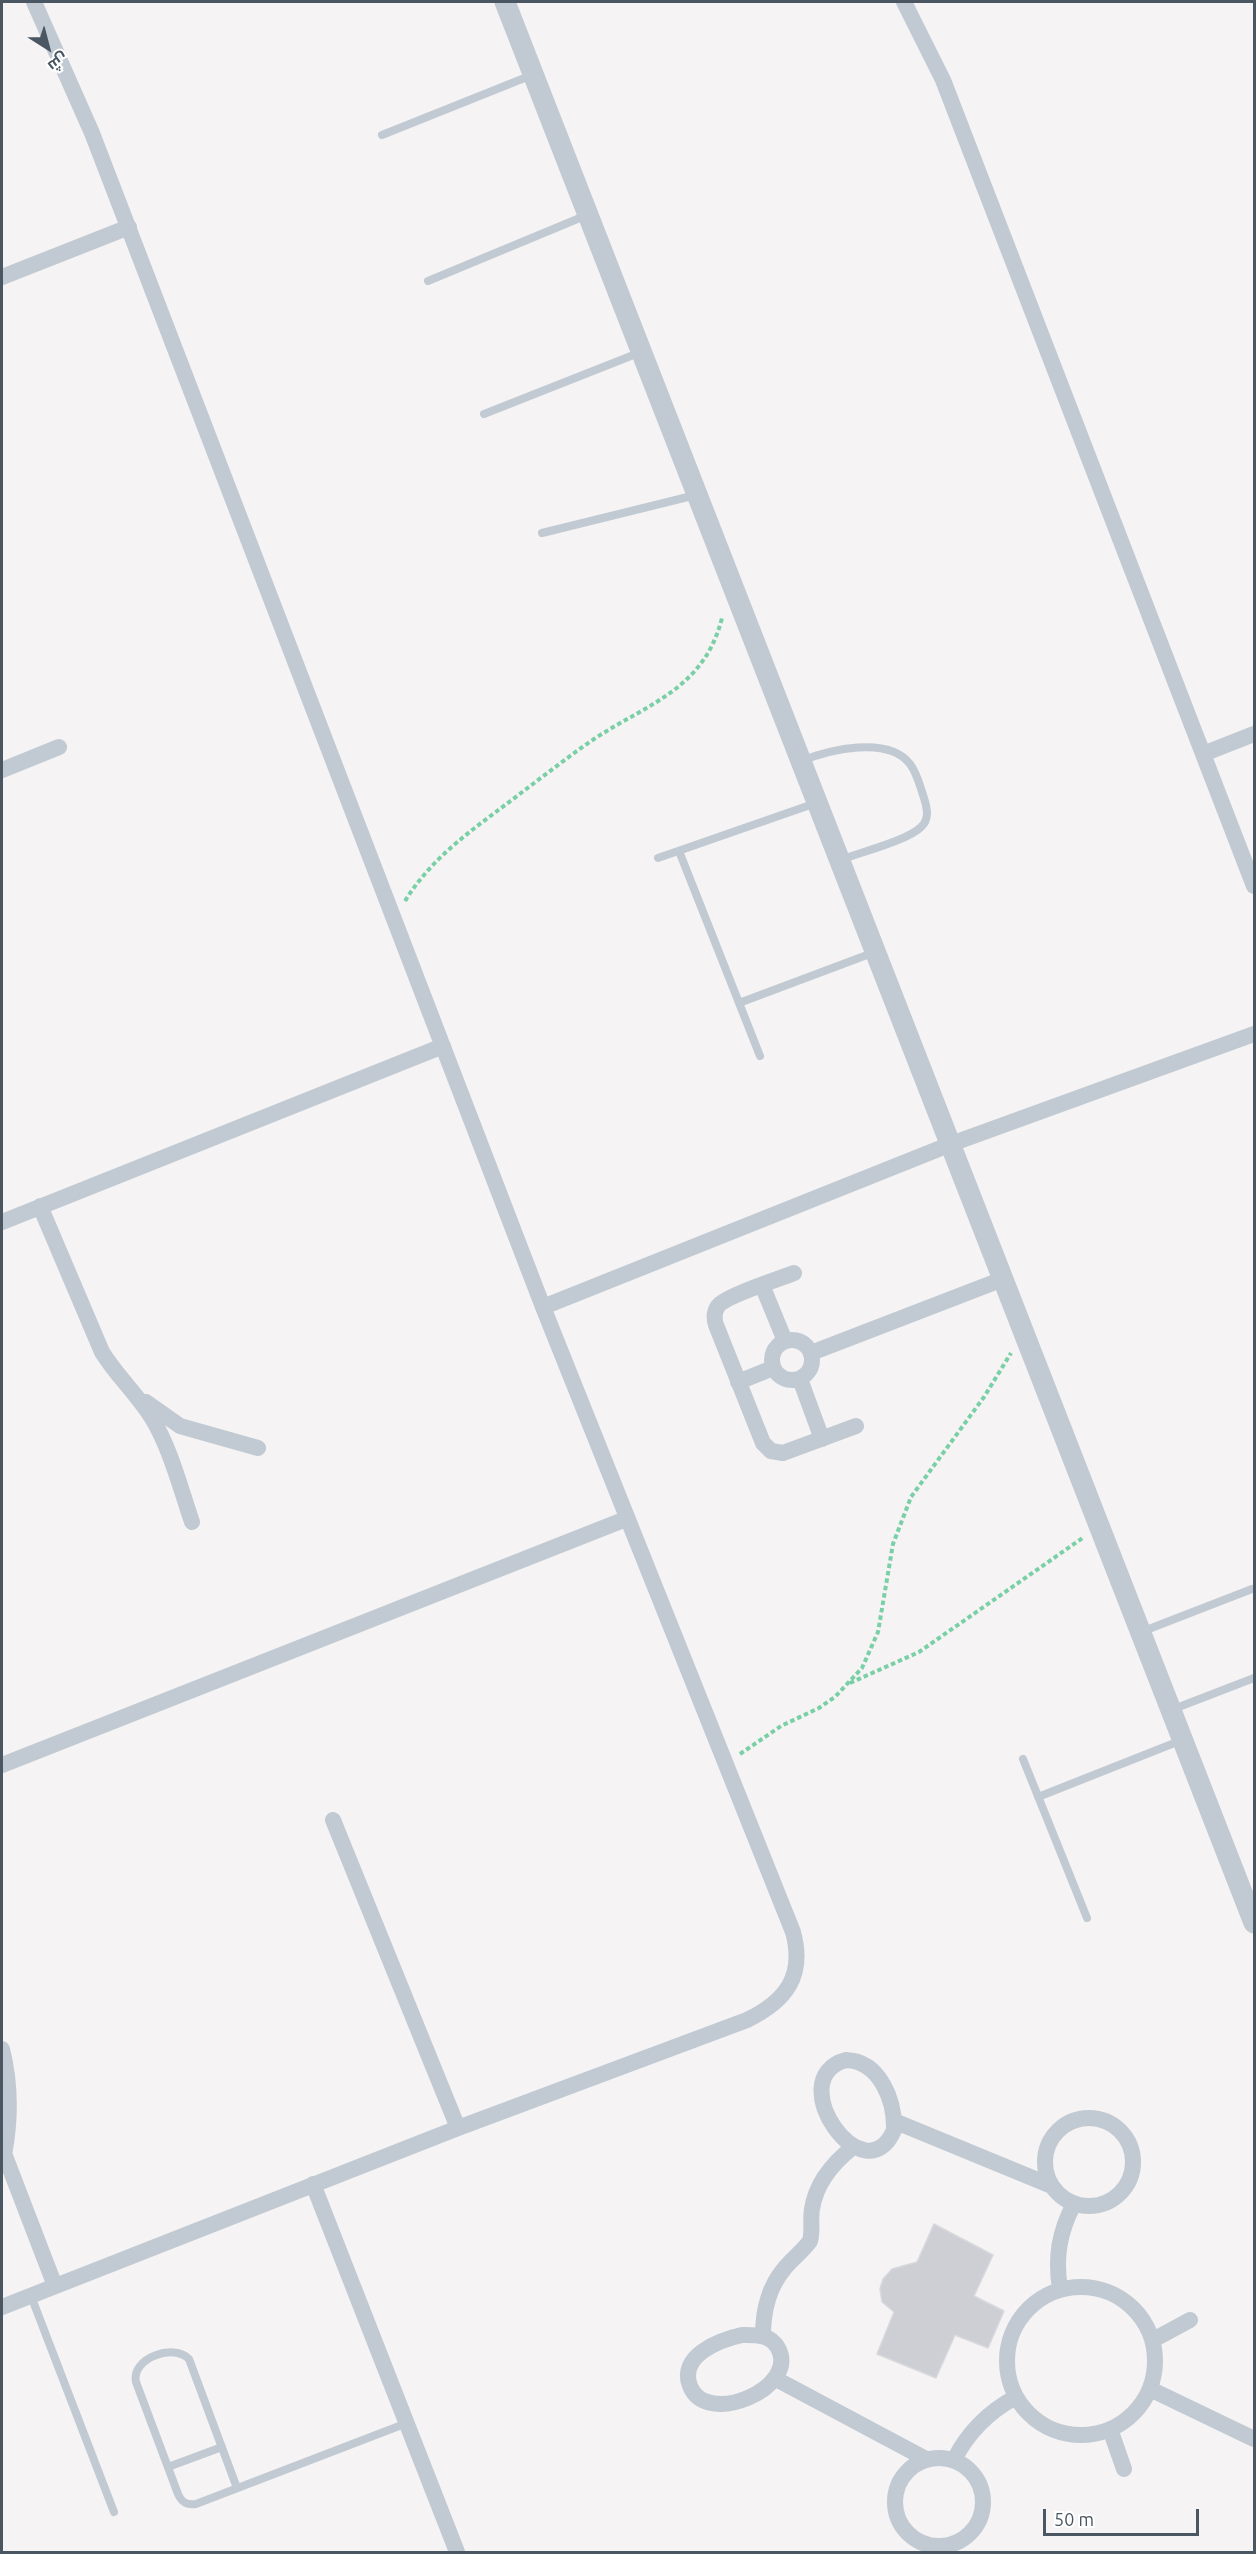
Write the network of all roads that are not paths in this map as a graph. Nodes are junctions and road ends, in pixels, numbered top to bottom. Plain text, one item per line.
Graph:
1 (34, 2) edge
2 (504, 2) edge
3 (904, 2) edge
4 (533, 74) junction
5 (382, 135) dead end
6 (588, 215) junction
7 (129, 227) junction
8 (2, 277) edge
9 (428, 281) dead end
10 (641, 352) junction
11 (484, 414) dead end
12 (697, 495) junction
13 (542, 534) dead end
14 (1254, 734) edge
15 (59, 747) dead end
16 (1203, 754) junction
17 (801, 761) junction
18 (2, 770) edge
19 (817, 803) junction
20 (679, 851) junction
21 (658, 858) dead end
22 (840, 860) junction
23 (1254, 886) edge
24 (875, 951) junction
25 (739, 1003) junction
26 (1254, 1034) edge
27 (443, 1046) junction
28 (760, 1056) dead end
29 (951, 1144) junction
30 (40, 1206) junction
31 (2, 1222) edge
32 (794, 1273) dead end
33 (1003, 1279) junction
34 (762, 1286) junction
35 (543, 1306) junction
36 (784, 1341) junction
37 (811, 1353) junction
38 (773, 1368) junction
39 (800, 1379) junction
40 (738, 1382) junction
41 (127, 1386) junction
42 (856, 1426) dead end
43 (822, 1439) junction
44 (258, 1448) dead end
45 (626, 1519) junction
46 (192, 1522) dead end
47 (1252, 1589) dead end
48 (1141, 1632) junction
49 (1254, 1678) edge
50 (1171, 1710) junction
51 (1182, 1739) junction
52 (1023, 1758) dead end
53 (2, 1764) edge
54 (1038, 1797) junction
55 (333, 1820) dead end
56 (1087, 1918) dead end
57 (1254, 1923) edge
58 (2, 2049) edge
59 (894, 2121) junction
60 (458, 2128) junction
61 (853, 2147) junction
62 (3, 2151) edge
63 (313, 2184) junction
64 (1052, 2187) junction
65 (1074, 2204) junction
66 (55, 2286) junction
67 (1060, 2289) junction
68 (31, 2296) junction
69 (2, 2307) edge
70 (1190, 2320) dead end
71 (763, 2336) junction
72 (1153, 2340) junction
73 (776, 2379) junction
74 (1150, 2389) junction
75 (1016, 2397) junction
76 (407, 2423) junction
77 (1110, 2429) junction
78 (1254, 2439) edge
79 (222, 2447) junction
80 (926, 2459) junction
81 (954, 2460) junction
82 (168, 2467) junction
83 (1124, 2469) dead end
84 (237, 2488) junction
85 (114, 2512) dead end
86 (457, 2553) edge

1 - 7 street
2 - 4 street
3 - 16 street
4 - 5 lane
4 - 6 street
6 - 9 lane
6 - 10 street
7 - 8 street
7 - 27 street
10 - 11 lane
10 - 12 street
12 - 13 lane
12 - 17 street
14 - 16 street
15 - 18 street
16 - 23 street
17 - 19 street
17 - 22 lane
19 - 20 lane
19 - 22 street
20 - 21 lane
20 - 25 lane
22 - 24 street
24 - 25 lane
24 - 29 street
25 - 28 lane
26 - 29 street
27 - 30 street
27 - 35 street
29 - 33 street
29 - 35 street
30 - 31 street
30 - 41 street
32 - 34 street
33 - 37 street
33 - 48 street
34 - 36 street
34 - 40 street
35 - 45 street
36 - 37 street
36 - 38 street
37 - 39 street
38 - 39 street
38 - 40 street
39 - 43 street
40 - 43 street
41 - 44 street
41 - 46 street
42 - 43 street
45 - 53 street
45 - 60 street
47 - 48 lane
48 - 50 street
49 - 50 lane
50 - 51 street
51 - 54 lane
51 - 57 street
52 - 54 lane
54 - 56 lane
55 - 60 street
58 - 62 street
59 - 61 street
59 - 61 street
59 - 64 street
60 - 63 street
61 - 71 street
62 - 66 street
63 - 66 street
63 - 76 street
64 - 65 street
64 - 65 street
65 - 67 street
66 - 68 street
67 - 72 street
67 - 75 street
68 - 69 street
68 - 85 lane
70 - 72 street
71 - 73 street
71 - 73 street
72 - 74 street
73 - 80 street
74 - 77 street
74 - 78 street
75 - 77 street
75 - 81 street
76 - 84 lane
76 - 86 street
77 - 83 street
79 - 82 lane
79 - 82 lane
79 - 84 lane
80 - 81 street
80 - 81 street
82 - 84 lane

